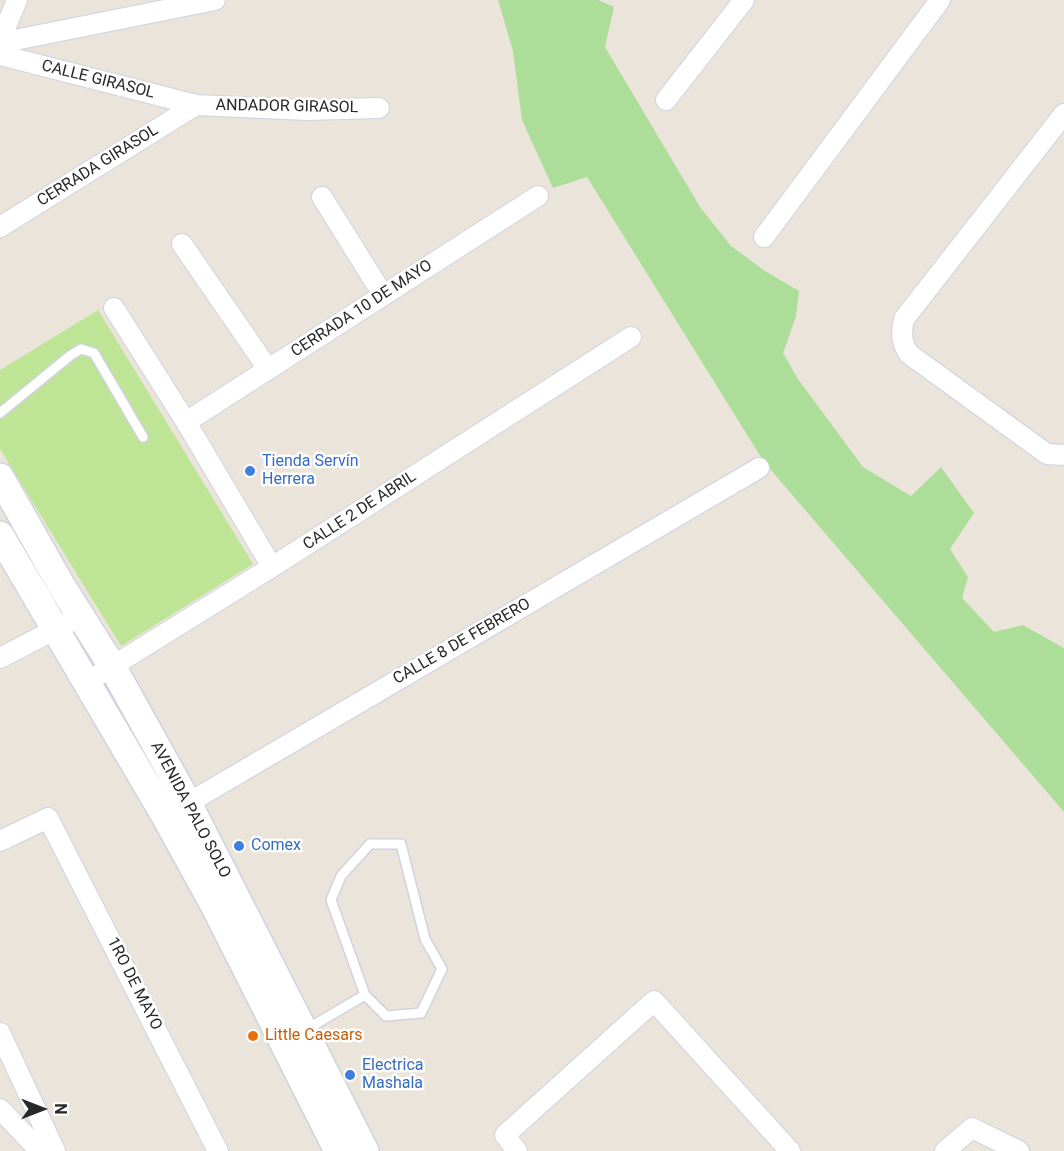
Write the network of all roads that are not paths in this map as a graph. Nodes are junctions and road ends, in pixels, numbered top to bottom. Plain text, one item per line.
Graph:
1 (17, 0) edge
2 (216, 0) edge
3 (744, 0) edge
4 (940, 0) edge
5 (0, 42) edge
6 (0, 55) edge
7 (666, 100) dead end
8 (196, 105) junction
9 (379, 108) dead end
10 (1064, 114) edge
11 (538, 196) dead end
12 (322, 197) dead end
13 (0, 227) edge
14 (764, 237) dead end
15 (182, 244) dead end
16 (383, 295) junction
17 (114, 308) dead end
18 (631, 337) dead end
19 (268, 369) junction
20 (0, 413) edge
21 (186, 422) junction
22 (143, 437) dead end
23 (1055, 454) edge
24 (759, 468) dead end
25 (1, 482) edge
26 (0, 535) edge
27 (272, 567) junction
28 (81, 616) junction
29 (55, 630) junction
30 (0, 658) edge
31 (112, 666) junction
32 (87, 682) junction
33 (188, 803) junction
34 (165, 816) junction
35 (0, 841) edge
36 (365, 995) junction
37 (304, 1030) junction
38 (0, 1033) edge
39 (0, 1110) edge
40 (40, 1151) edge
41 (55, 1151) edge
42 (218, 1151) edge
43 (338, 1151) edge
44 (364, 1151) edge
45 (517, 1151) edge
46 (790, 1151) edge
47 (945, 1151) edge
48 (1019, 1151) edge

1 - 5 street
2 - 5 street
3 - 7 street
4 - 14 street
6 - 8 street, CALLE GIRASOL
8 - 9 street, ANDADOR GIRASOL
8 - 13 street, CERRADA GIRASOL
10 - 23 street
11 - 16 street, CERRADA 10 DE MAYO
12 - 16 street
15 - 19 street
16 - 19 street, CERRADA 10 DE MAYO
17 - 21 street
18 - 27 street, CALLE 2 DE ABRIL
19 - 21 street, CERRADA 10 DE MAYO
20 - 22 lane
21 - 27 street
24 - 33 street, CALLE 8 DE FEBRERO
25 - 28 main road, AVENIDA PALO SOLO
26 - 29 main road, AVENIDA PALO SOLO
27 - 31 street, CALLE 2 DE ABRIL
28 - 29 street
28 - 31 main road, AVENIDA PALO SOLO
29 - 30 street
29 - 32 main road, AVENIDA PALO SOLO
31 - 32 street, CALLE 2 DE ABRIL
31 - 33 main road, AVENIDA PALO SOLO
32 - 34 main road, AVENIDA PALO SOLO
33 - 34 street, CALLE 8 DE FEBRERO
33 - 37 main road, AVENIDA PALO SOLO
34 - 43 main road, AVENIDA PALO SOLO
35 - 42 street, 1RO DE MAYO
36 - 36 lane
36 - 37 lane
37 - 44 main road, AVENIDA PALO SOLO
38 - 41 street
39 - 40 street
45 - 46 street
47 - 48 street

